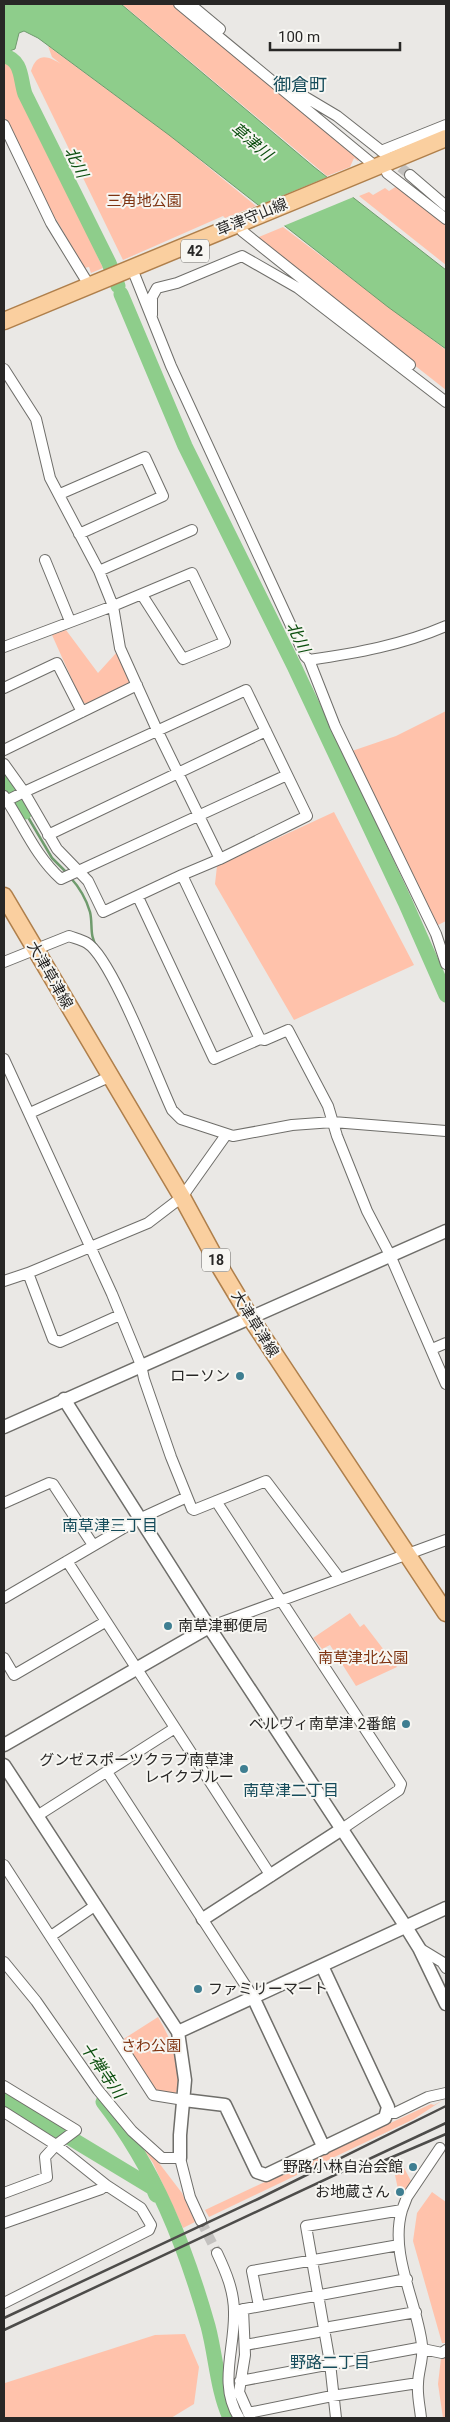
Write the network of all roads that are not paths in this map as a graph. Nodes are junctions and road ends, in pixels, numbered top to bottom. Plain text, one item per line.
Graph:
1 (179, 4) edge
2 (190, 4) edge
3 (290, 88) junction
4 (4, 125) edge
5 (446, 125) edge
6 (446, 138) edge
7 (446, 149) edge
8 (378, 166) junction
9 (410, 175) tunnel mouth
10 (446, 206) edge
11 (446, 213) edge
12 (446, 219) edge
13 (249, 225) junction
14 (132, 272) junction
15 (86, 289) junction
16 (315, 295) junction
17 (4, 321) edge
18 (151, 321) junction
19 (4, 331) edge
20 (4, 369) edge
21 (446, 393) edge
22 (446, 402) edge
23 (60, 494) junction
24 (192, 530) dead end
25 (79, 534) junction
26 (44, 560) dead end
27 (99, 571) junction
28 (142, 595) junction
29 (114, 606) junction
30 (70, 621) junction
31 (446, 626) edge
32 (4, 647) edge
33 (309, 660) junction
34 (137, 685) junction
35 (4, 688) edge
36 (82, 712) junction
37 (157, 730) junction
38 (266, 732) junction
39 (4, 750) edge
40 (4, 764) edge
41 (179, 773) junction
42 (287, 775) junction
43 (24, 792) junction
44 (5, 799) edge
45 (198, 816) junction
46 (48, 835) junction
47 (220, 859) junction
48 (79, 872) junction
49 (182, 875) junction
50 (4, 896) edge
51 (138, 897) junction
52 (35, 948) junction
53 (4, 962) edge
54 (446, 964) edge
55 (260, 1039) junction
56 (4, 1059) edge
57 (110, 1077) junction
58 (30, 1113) junction
59 (333, 1122) junction
60 (446, 1131) edge
61 (226, 1135) junction
62 (182, 1197) junction
63 (446, 1231) edge
64 (90, 1247) junction
65 (390, 1256) junction
66 (28, 1273) junction
67 (4, 1281) edge
68 (120, 1315) junction
69 (250, 1317) junction
70 (446, 1343) edge
71 (432, 1350) junction
72 (141, 1365) junction
73 (446, 1384) edge
74 (64, 1399) junction
75 (4, 1427) edge
76 (187, 1497) junction
77 (216, 1501) junction
78 (4, 1503) edge
79 (139, 1519) junction
80 (446, 1540) edge
81 (93, 1545) junction
82 (406, 1555) junction
83 (67, 1561) junction
84 (340, 1579) junction
85 (4, 1598) edge
86 (281, 1600) junction
87 (446, 1613) edge
88 (105, 1622) junction
89 (209, 1627) junction
90 (4, 1658) edge
91 (135, 1668) junction
92 (175, 1728) junction
93 (4, 1745) edge
94 (4, 1765) edge
95 (107, 1772) junction
96 (37, 1816) junction
97 (342, 1829) junction
98 (4, 1865) edge
99 (271, 1876) junction
100 (96, 1905) junction
101 (446, 1908) edge
102 (203, 1920) junction
103 (406, 1927) junction
104 (51, 1936) junction
105 (419, 1948) junction
106 (4, 1962) edge
107 (322, 1966) junction
108 (446, 1968) edge
109 (253, 1998) junction
110 (446, 2004) edge
111 (178, 2032) junction
112 (4, 2086) edge
113 (446, 2093) edge
114 (184, 2100) junction
115 (4, 2112) edge
116 (388, 2113) junction
117 (56, 2145) junction
118 (324, 2148) junction
119 (440, 2148) dead end
120 (180, 2158) junction
121 (106, 2185) junction
122 (4, 2192) edge
123 (402, 2210) junction
124 (202, 2221) tunnel mouth
125 (4, 2223) edge
126 (399, 2245) junction
127 (217, 2253) tunnel mouth
128 (312, 2261) junction
129 (407, 2278) junction
130 (318, 2295) junction
131 (4, 2303) edge
132 (259, 2306) junction
133 (239, 2310) junction
134 (416, 2312) junction
135 (324, 2330) junction
136 (245, 2345) junction
137 (423, 2348) junction
138 (446, 2350) edge
139 (330, 2363) junction
140 (240, 2381) junction
141 (418, 2383) junction
142 (332, 2396) junction
143 (246, 2417) edge
144 (336, 2418) edge
145 (417, 2418) edge

1 - 8 street
2 - 3 street
3 - 8 street
3 - 8 street
4 - 15 street
5 - 8 street
6 - 8 main road, 草津守山線 / 42
7 - 8 main road, 草津守山線 / 42
8 - 11 street
8 - 12 street
8 - 13 main road, 草津守山線 / 42
9 - 10 street
13 - 14 main road, 草津守山線 / 42
13 - 16 street
14 - 15 main road, 草津守山線 / 42
14 - 18 street
15 - 17 main road, 草津守山線 / 42
15 - 19 main road, 草津守山線 / 42
16 - 18 street
16 - 21 street
16 - 22 street
18 - 33 street
20 - 23 street
23 - 25 street
23 - 25 street
24 - 27 street
25 - 27 street
26 - 30 street
27 - 29 street
28 - 28 street
28 - 29 street
29 - 30 street
29 - 34 street
30 - 32 street
31 - 33 street
33 - 54 street
34 - 36 street
34 - 37 street
35 - 36 street
36 - 39 street
37 - 38 street
37 - 41 street
37 - 43 street
38 - 41 street
38 - 42 street
40 - 43 street
41 - 45 street
41 - 46 street
42 - 45 street
42 - 47 street
43 - 44 street
43 - 46 street
44 - 48 street
45 - 47 street
45 - 48 street
46 - 48 street
47 - 49 street
48 - 51 street
49 - 51 street
49 - 55 street
50 - 52 main road, 大津草津線 / 18
51 - 55 street
52 - 53 street
52 - 57 main road, 大津草津線 / 18
52 - 61 street
55 - 59 street
56 - 58 street
57 - 58 street
57 - 62 main road, 大津草津線 / 18
58 - 64 street
59 - 60 street
59 - 61 street
59 - 65 street
61 - 62 street
62 - 64 street
62 - 69 main road, 大津草津線 / 18
63 - 65 street
64 - 66 street
64 - 68 street
65 - 69 street
65 - 71 street
66 - 67 street
66 - 68 street
68 - 72 street
69 - 72 street
69 - 82 main road, 大津草津線 / 18
70 - 71 street
71 - 73 street
72 - 74 street
72 - 76 street
74 - 75 street
74 - 79 street
76 - 77 street
76 - 79 street
77 - 84 street
77 - 86 street
78 - 81 street
79 - 81 street
79 - 89 street
80 - 82 street
81 - 83 street
82 - 84 street
82 - 87 main road, 大津草津線 / 18
83 - 85 street
83 - 88 street
84 - 86 street
86 - 89 street
86 - 97 street
88 - 90 street
88 - 91 street
89 - 91 street
89 - 97 street
91 - 92 street
91 - 93 street
92 - 95 street
92 - 99 street
94 - 96 street
95 - 96 street
95 - 102 street
96 - 100 street
97 - 99 street
97 - 103 street
98 - 104 street
99 - 102 street
100 - 104 street
100 - 111 street
101 - 103 street
102 - 109 street
103 - 105 street
103 - 107 street
104 - 114 street
105 - 108 street
105 - 110 street
106 - 120 street
107 - 109 street
107 - 116 street
109 - 111 street
109 - 118 street
111 - 114 street
112 - 117 street
113 - 116 street
114 - 118 street
114 - 120 street
115 - 117 street
116 - 118 street
117 - 121 street
117 - 122 street
119 - 123 street
120 - 124 street
121 - 125 street
121 - 131 street
123 - 126 street
123 - 128 street
126 - 128 street
126 - 129 street
127 - 133 street
128 - 130 street
128 - 132 street
129 - 130 street
129 - 134 street
130 - 132 street
130 - 135 street
132 - 133 street
133 - 136 street
133 - 143 street
134 - 135 street
134 - 137 street
135 - 136 street
135 - 139 street
136 - 140 street
137 - 138 street
137 - 139 street
137 - 141 street
139 - 140 street
139 - 142 street
140 - 143 street
141 - 142 street
141 - 145 street
142 - 143 street
142 - 144 street

